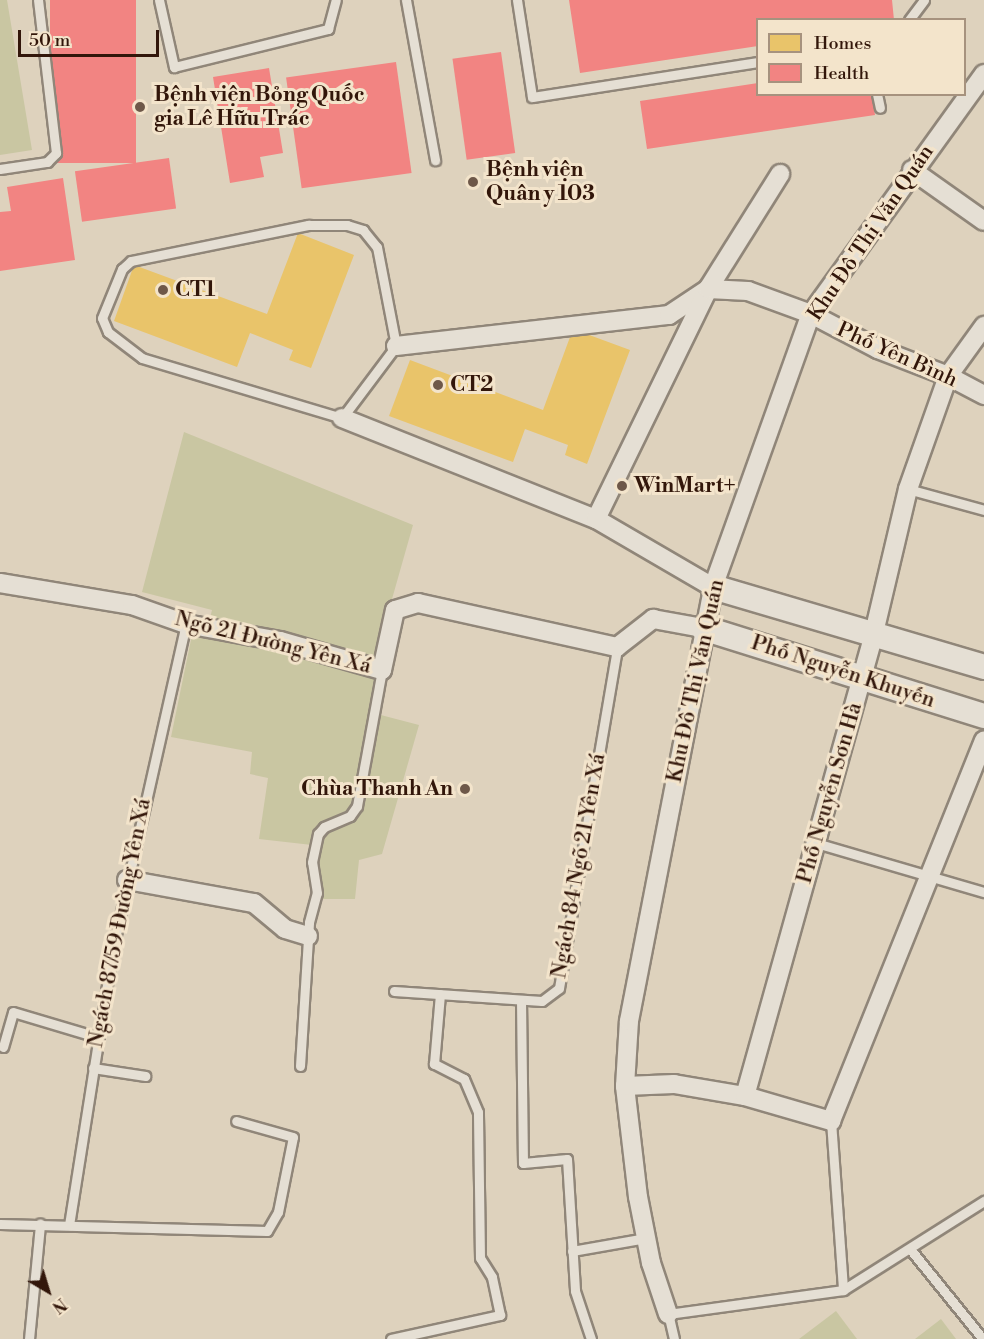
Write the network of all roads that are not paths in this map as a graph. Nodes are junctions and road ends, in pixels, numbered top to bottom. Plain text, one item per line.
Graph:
1 (38, 0) edge
2 (159, 0) edge
3 (336, 0) edge
4 (406, 0) edge
5 (518, 0) edge
6 (924, 0) edge
7 (910, 18) edge
8 (756, 62) edge
9 (984, 74) edge
10 (877, 96) edge
11 (880, 108) dead end
12 (435, 159) dead end
13 (0, 170) edge
14 (912, 170) junction
15 (780, 174) dead end
16 (984, 222) edge
17 (708, 290) junction
18 (811, 314) junction
19 (984, 326) edge
20 (396, 346) junction
21 (948, 376) junction
22 (984, 395) edge
23 (342, 418) junction
24 (908, 489) junction
25 (984, 510) edge
26 (596, 519) junction
27 (0, 583) edge
28 (713, 587) junction
29 (186, 624) junction
30 (703, 628) junction
31 (873, 637) junction
32 (617, 647) junction
33 (984, 667) edge
34 (382, 670) junction
35 (861, 679) junction
36 (984, 716) edge
37 (984, 741) edge
38 (816, 843) junction
39 (933, 876) junction
40 (127, 880) junction
41 (984, 892) edge
42 (308, 936) junction
43 (394, 991) dead end
44 (440, 994) junction
45 (521, 1000) junction
46 (97, 1037) junction
47 (3, 1047) dead end
48 (300, 1066) dead end
49 (93, 1068) junction
50 (145, 1076) dead end
51 (625, 1086) junction
52 (745, 1096) junction
53 (236, 1121) dead end
54 (831, 1121) junction
55 (984, 1201) edge
56 (0, 1224) edge
57 (40, 1224) junction
58 (69, 1225) junction
59 (646, 1238) junction
60 (910, 1249) junction
61 (572, 1251) junction
62 (843, 1290) junction
63 (668, 1314) junction
64 (29, 1339) edge
65 (391, 1339) edge
66 (591, 1339) edge
67 (674, 1339) edge
68 (983, 1339) edge

1 - 13 lane
2 - 3 lane
4 - 12 lane
5 - 8 lane
6 - 7 lane
9 - 14 street, Khu Đô Thị Văn Quán
10 - 11 lane
14 - 16 street
14 - 18 street, Khu Đô Thị Văn Quán
15 - 17 street
17 - 18 street, Phố Yên Bình
17 - 20 street
17 - 26 street
18 - 21 street, Phố Yên Bình
18 - 28 street, Khu Đô Thị Văn Quán
19 - 21 street, Phố Nguyễn Sơn Hà
20 - 23 lane
20 - 23 lane
21 - 22 street, Phố Yên Bình
21 - 24 street, Phố Nguyễn Sơn Hà
23 - 26 street
24 - 25 lane
24 - 31 street, Phố Nguyễn Sơn Hà
26 - 28 street
27 - 29 street, Ngõ 21 Đường Yên Xá
28 - 30 street, Khu Đô Thị Văn Quán
28 - 31 street, Phố Nguyễn Khuyến
29 - 34 street, Ngõ 21 Đường Yên Xá
29 - 40 lane, Ngách 87/59 Đường Yên Xá
30 - 32 street
30 - 35 street, Phố Nguyễn Khuyến
30 - 51 street, Khu Đô Thị Văn Quán
31 - 33 street, Phố Nguyễn Khuyến
31 - 35 street, Phố Nguyễn Sơn Hà
32 - 34 street, Ngõ 21 Đường Yên Xá
32 - 45 lane, Ngách 84 Ngõ 21 Yên Xá
34 - 42 lane
35 - 36 street, Phố Nguyễn Khuyến
35 - 38 street, Phố Nguyễn Sơn Hà
37 - 39 street
38 - 39 lane
38 - 52 street, Phố Nguyễn Sơn Hà
39 - 41 lane
39 - 54 street
40 - 42 street
40 - 46 lane, Ngách 87/59 Đường Yên Xá
42 - 48 lane
43 - 44 lane, Ngách 84 Ngõ 21 Yên Xá
44 - 45 lane, Ngách 84 Ngõ 21 Yên Xá
44 - 65 lane
45 - 61 lane
46 - 47 lane
46 - 49 lane, Ngách 87/59 Đường Yên Xá
49 - 50 lane
49 - 58 lane, Ngách 87/59 Đường Yên Xá
51 - 52 street
51 - 59 street, Khu Đô Thị Văn Quán
52 - 54 street
53 - 58 lane
54 - 62 lane
55 - 60 lane
56 - 57 lane
57 - 58 lane
57 - 64 lane
59 - 61 lane
59 - 63 street, Khu Đô Thị Văn Quán
60 - 62 lane
60 - 68 lane
61 - 66 lane
62 - 63 lane
63 - 67 lane

